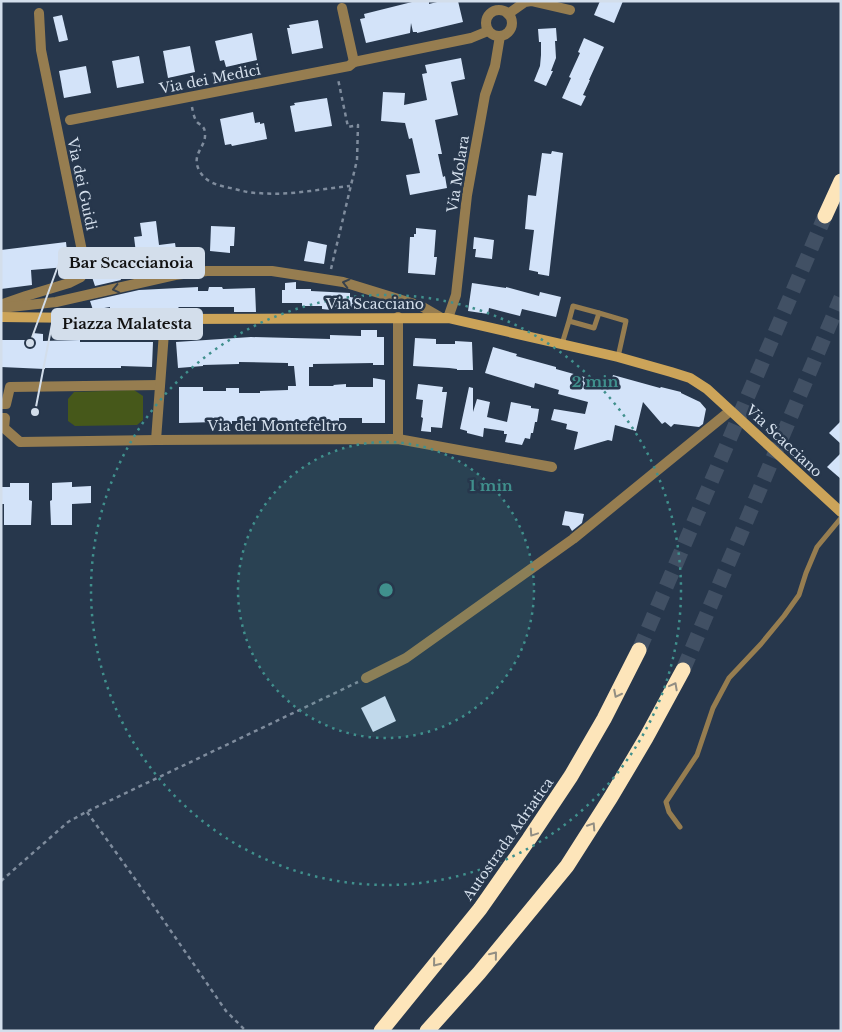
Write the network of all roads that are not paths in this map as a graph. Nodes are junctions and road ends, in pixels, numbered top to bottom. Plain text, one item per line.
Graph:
1 (524, 2) edge
2 (493, 6) edge
3 (342, 8) dead end
4 (570, 10) dead end
5 (39, 13) dead end
6 (508, 14) junction
7 (488, 31) junction
8 (500, 36) junction
9 (354, 62) junction
10 (70, 120) dead end
11 (841, 181) edge
12 (825, 216) tunnel mouth
13 (1, 306) edge
14 (598, 313) junction
15 (1, 317) edge
16 (398, 317) junction
17 (444, 318) junction
18 (165, 319) junction
19 (569, 321) junction
20 (562, 344) junction
21 (618, 357) junction
22 (160, 385) junction
23 (1, 404) edge
24 (730, 411) junction
25 (1, 418) edge
26 (398, 439) junction
27 (156, 440) junction
28 (552, 467) dead end
29 (841, 512) edge
30 (841, 518) edge
31 (639, 650) tunnel mouth
32 (683, 670) tunnel mouth
33 (366, 678) road end
34 (680, 827) dead end
35 (381, 1031) edge
36 (426, 1031) edge

1 - 4 street
1 - 6 street
2 - 6 street
2 - 7 street
3 - 9 street
5 - 13 street, Via dei Guidi
6 - 8 street, Via Molara
7 - 8 street
7 - 9 street, Via dei Medici
8 - 17 street, Via Molara
9 - 10 street, Via dei Medici
11 - 12 highway
17 -> 13 street
14 - 19 lane
14 - 19 lane
14 - 21 lane
15 - 18 street, Via Scacciano
16 - 17 street, Via Scacciano
16 - 18 street, Via Scacciano
16 - 26 street
17 - 20 street, Via Scacciano
18 - 22 street
19 - 20 lane
20 - 21 street, Via Scacciano
21 - 24 street, Via Scacciano
22 - 23 street
22 - 27 street
24 - 29 street, Via Scacciano
24 - 33 street, Via Scacciano
25 - 27 street, Via dei Montefeltro
26 - 27 street, Via dei Montefeltro
26 - 28 street, Via dei Montefeltro
30 - 34 lane
31 -> 35 highway, Autostrada Adriatica
36 -> 32 highway

